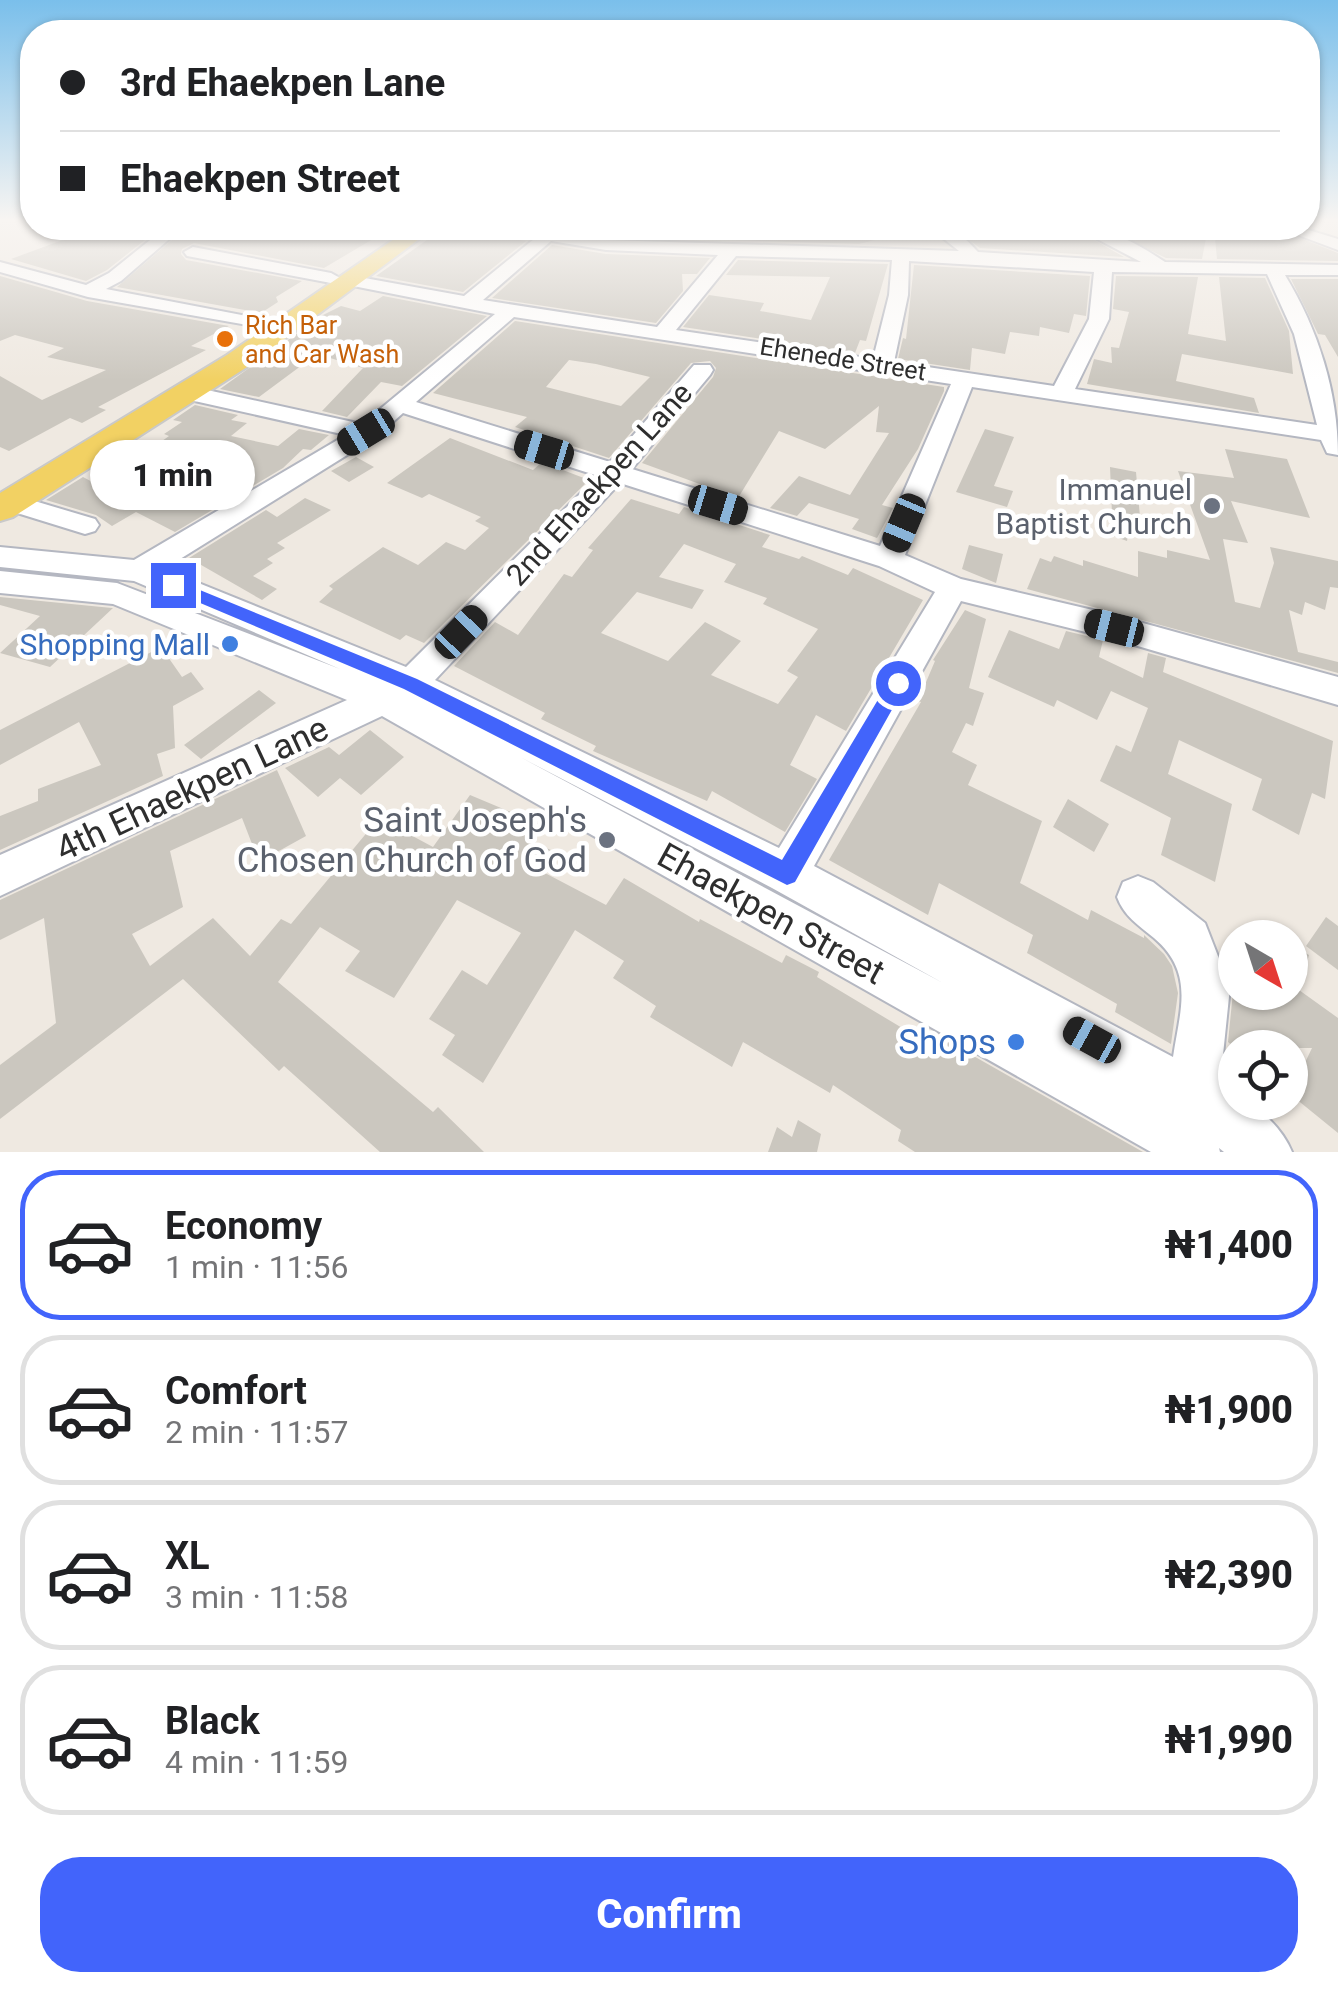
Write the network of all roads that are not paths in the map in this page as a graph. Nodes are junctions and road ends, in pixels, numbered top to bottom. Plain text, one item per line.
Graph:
1 (21, 273) edge
2 (120, 273) edge
3 (306, 273) edge
4 (349, 273) edge
5 (504, 273) edge
6 (713, 273) edge
7 (903, 273) edge
8 (1103, 273) edge
9 (1276, 273) edge
10 (340, 279) junction
11 (88, 291) junction
12 (470, 302) junction
13 (510, 311) junction
14 (262, 325) junction
15 (664, 331) junction
16 (1315, 362) junction
17 (1338, 364) edge
18 (882, 366) junction
19 (702, 370) dead end
20 (965, 378) junction
21 (189, 393) junction
22 (1061, 394) junction
23 (401, 404) junction
24 (366, 432) junction
25 (1336, 441) edge
26 (615, 473) junction
27 (4, 501) edge
28 (86, 525) dead end
29 (0, 557) edge
30 (889, 559) junction
31 (139, 571) junction
32 (0, 582) edge
33 (953, 588) junction
34 (1338, 691) edge
35 (397, 692) junction
36 (787, 874) junction
37 (0, 876) edge
38 (1138, 896) dead end
39 (1184, 1134) edge
40 (1266, 1152) edge

1 - 11 street
2 - 11 street
3 - 10 street, Ehenede Street
4 - 10 main road
5 - 12 street
6 - 15 street
7 - 18 street
8 - 22 street
9 - 16 street
10 - 12 street, Ehenede Street
10 - 14 main road
10 - 21 main road
11 - 14 street
12 - 13 street, Ehenede Street
13 - 15 street, Ehenede Street
13 - 23 street
14 - 27 main road
15 - 18 street, Ehenede Street
16 - 17 street
16 - 25 street
18 - 20 street, Ehenede Street
19 - 26 street, 2nd Ehaekpen Lane
20 - 22 street, Ehenede Street
20 - 30 street
21 - 24 street
21 - 27 main road
22 - 25 street, Ehenede Street
23 - 24 street
23 - 26 street
24 - 31 street
26 - 30 street
26 - 35 street, 2nd Ehaekpen Lane
27 - 28 street
29 - 31 street, Ehaekpen Street
30 - 33 street
31 - 35 street, Ehaekpen Street
32 - 35 street, Ehaekpen Street
33 - 34 street
33 - 36 street
35 - 36 street, Ehaekpen Street
35 - 37 street, 4th Ehaekpen Lane
35 - 39 street, Ehaekpen Street
36 - 39 street, Ehaekpen Street
38 - 39 street
39 - 40 street, Ehaekpen Street

